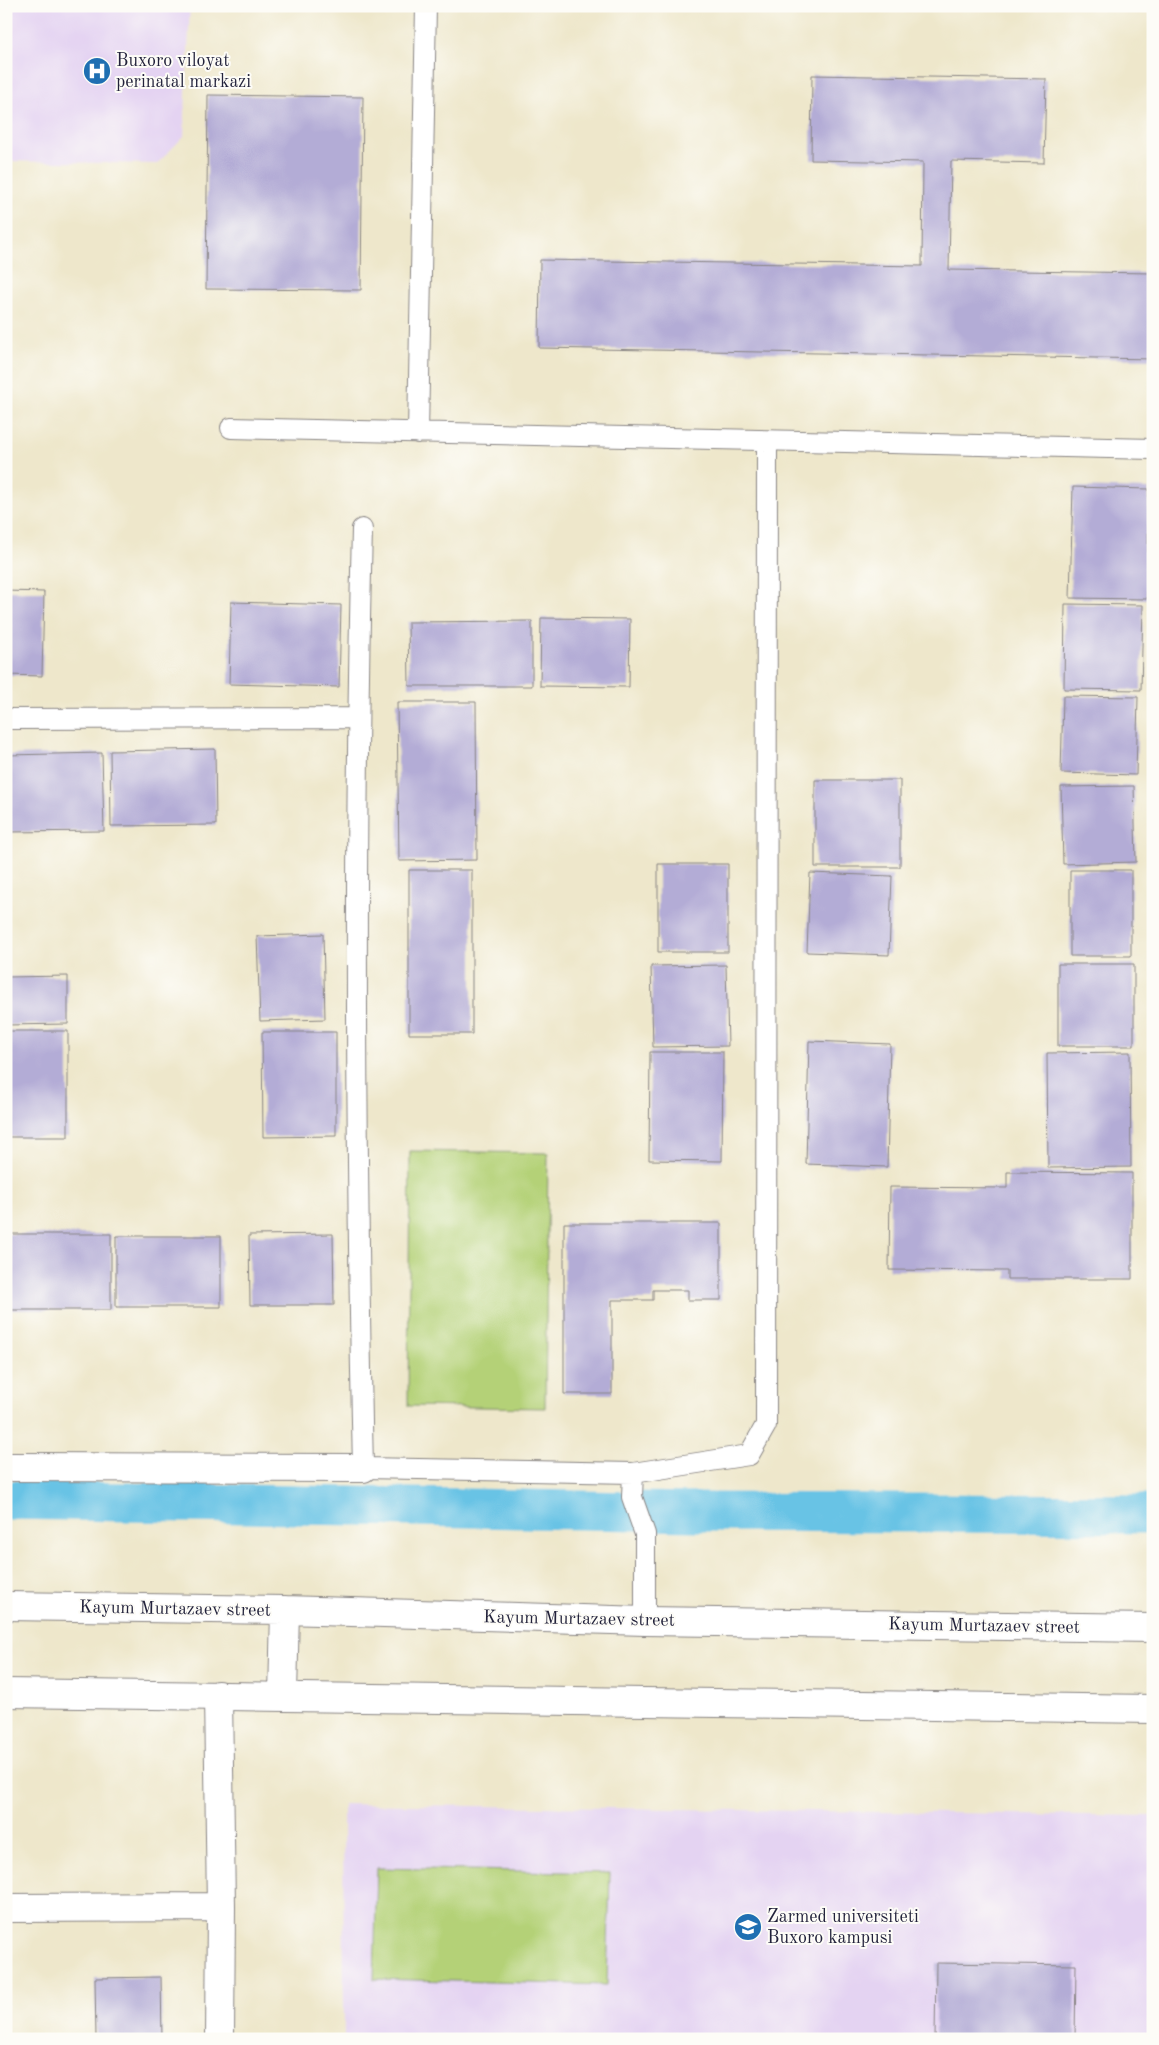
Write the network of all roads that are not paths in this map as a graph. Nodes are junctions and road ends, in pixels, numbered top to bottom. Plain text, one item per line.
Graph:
1 (426, 6) edge
2 (231, 428) dead end
3 (418, 433) junction
4 (768, 441) junction
5 (1153, 449) edge
6 (362, 529) dead end
7 (357, 718) junction
8 (6, 719) edge
9 (6, 1467) edge
10 (364, 1468) junction
11 (633, 1473) junction
12 (6, 1606) edge
13 (285, 1610) junction
14 (645, 1621) junction
15 (1153, 1628) edge
16 (6, 1693) edge
17 (218, 1695) junction
18 (283, 1696) junction
19 (1153, 1709) edge
20 (221, 1907) junction
21 (6, 1908) edge
22 (220, 2039) edge

1 - 3 lane
2 - 3 lane
3 - 4 lane
4 - 5 lane
4 - 11 lane
6 - 7 lane
7 - 8 lane
7 - 10 lane
9 - 10 street
10 - 11 lane
11 - 14 lane
12 - 13 street, Kayum Murtazaev street
13 - 14 street, Kayum Murtazaev street
13 - 18 street
14 - 15 street, Kayum Murtazaev street
16 - 17 street
17 - 18 street
17 - 20 street
18 - 19 street
20 - 21 street
20 - 22 street

